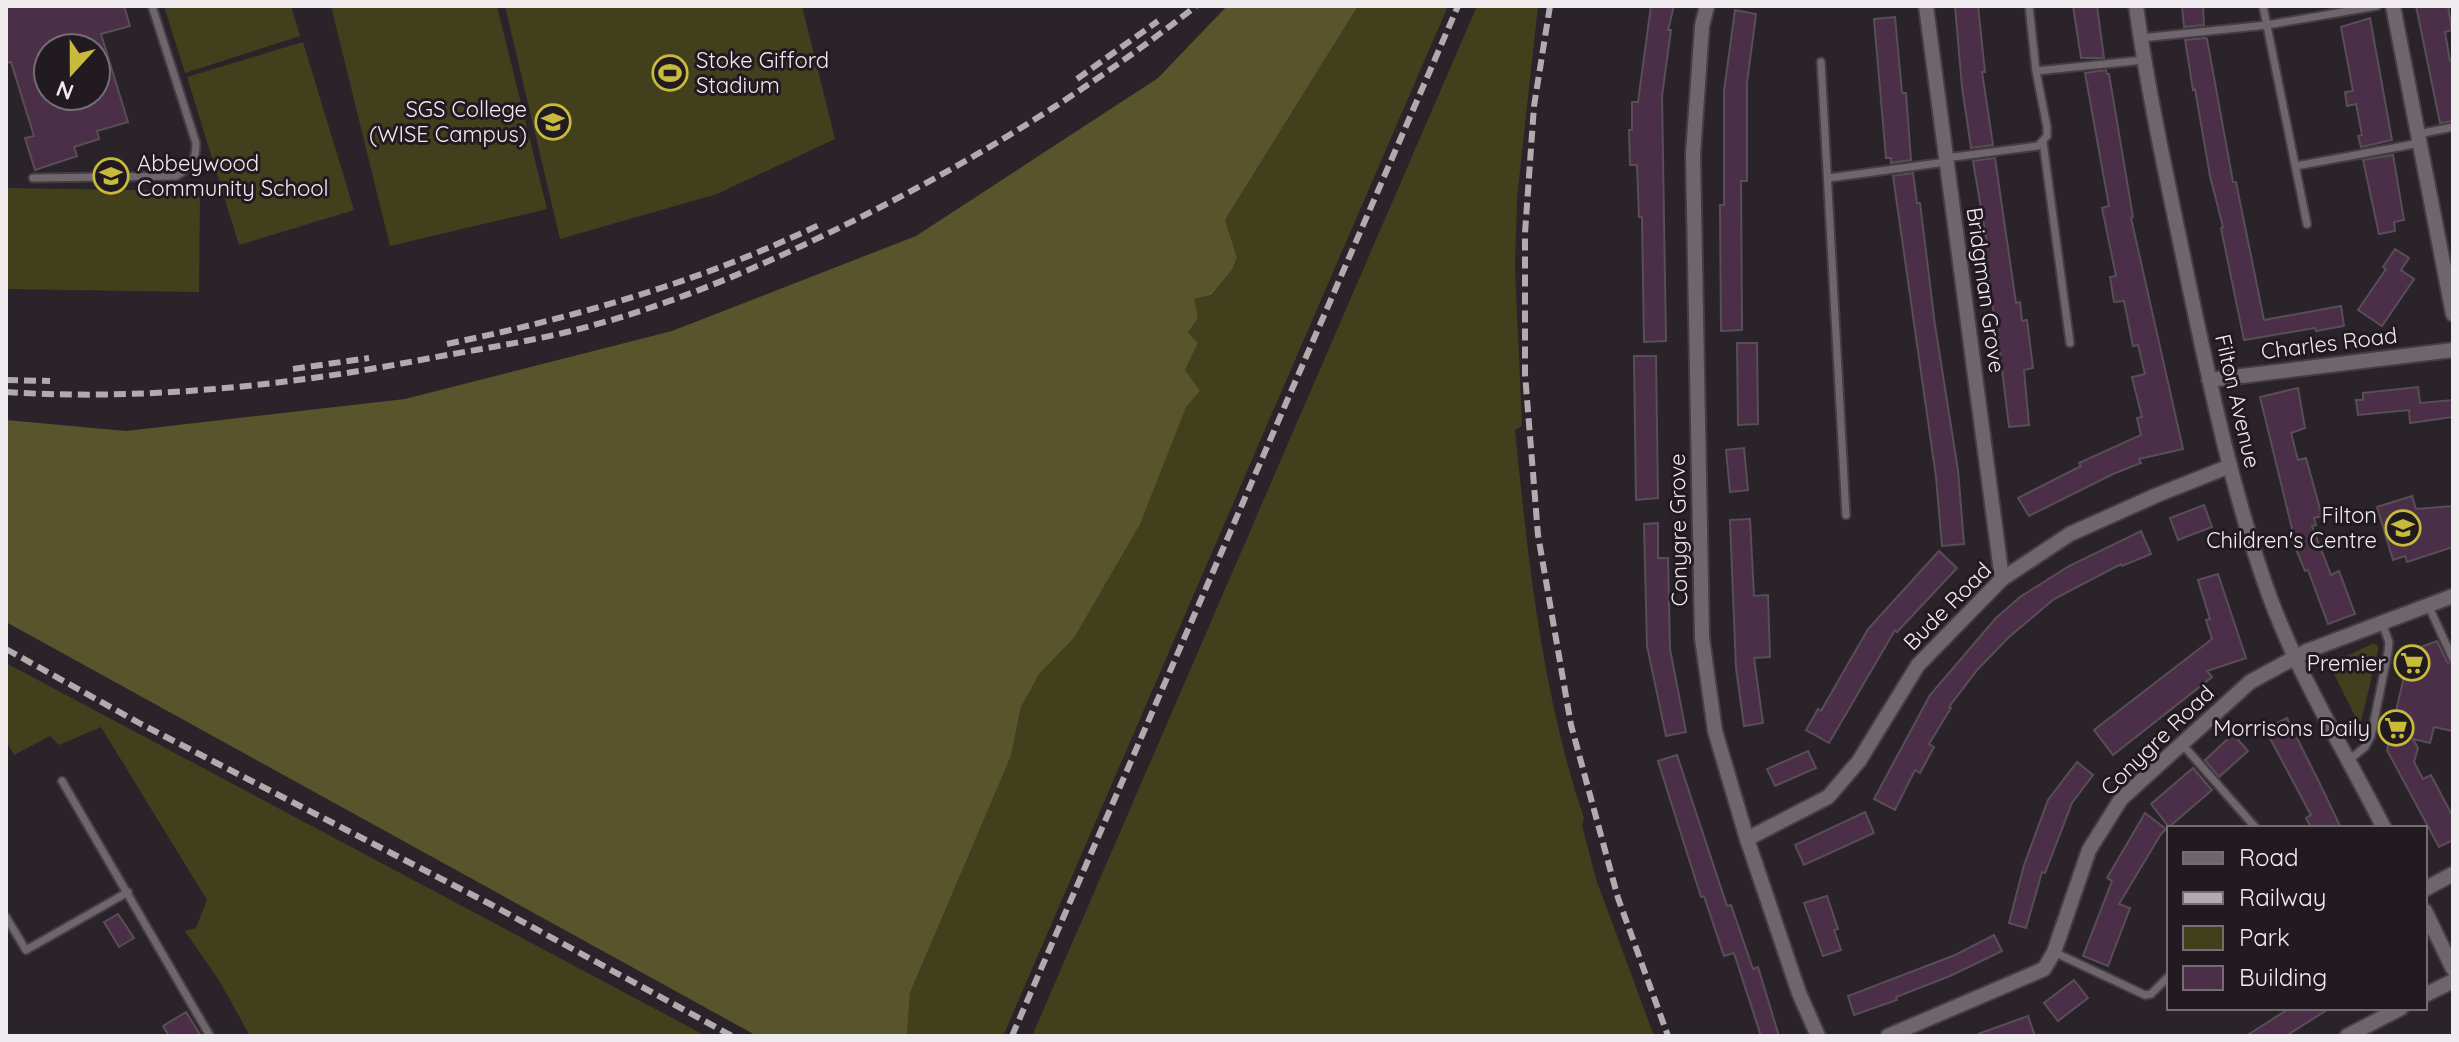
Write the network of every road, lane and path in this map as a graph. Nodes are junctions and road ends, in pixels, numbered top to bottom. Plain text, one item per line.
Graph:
1 (152, 6) edge
2 (1707, 6) edge
3 (1926, 6) edge
4 (2029, 6) edge
5 (2136, 6) edge
6 (2263, 6) edge
7 (2377, 6) edge
8 (2393, 6) edge
9 (2267, 25) junction
10 (2141, 38) junction
11 (2144, 60) junction
12 (1821, 62) dead end
13 (2036, 71) junction
14 (2453, 127) edge
15 (2419, 138) junction
16 (2043, 142) junction
17 (1946, 160) junction
18 (2296, 166) junction
19 (33, 178) dead end
20 (1829, 178) junction
21 (2307, 224) dead end
22 (2447, 255) edge
23 (2453, 314) edge
24 (2070, 343) dead end
25 (2453, 350) edge
26 (2209, 380) junction
27 (2230, 466) junction
28 (1846, 515) dead end
29 (2002, 579) junction
30 (2453, 596) edge
31 (2428, 605) junction
32 (2382, 623) junction
33 (2296, 657) junction
34 (2453, 659) edge
35 (2182, 744) junction
36 (2349, 760) junction
37 (62, 781) dead end
38 (2254, 826) edge
39 (2383, 826) edge
40 (1747, 839) junction
41 (2453, 874) edge
42 (2427, 888) edge
43 (128, 892) junction
44 (2427, 915) edge
45 (6, 917) edge
46 (2054, 952) junction
47 (2453, 969) edge
48 (2167, 978) edge
49 (2453, 981) edge
50 (2427, 994) edge
51 (2397, 1010) edge
52 (210, 1036) edge
53 (1818, 1036) edge
54 (1888, 1036) edge
55 (2347, 1036) edge

1 - 19 lane
2 - 40 street, Conygre Grove
3 - 17 street, Bridgman Grove
4 - 13 lane
5 - 10 street, Filton Avenue
6 - 9 lane
7 - 9 lane
8 - 15 street
9 - 10 lane
9 - 18 lane
10 - 11 street, Filton Avenue
11 - 13 lane
11 - 26 street, Filton Avenue
12 - 20 lane
13 - 16 lane
14 - 15 lane
15 - 18 lane
15 - 22 street
16 - 17 lane
16 - 24 lane
17 - 20 lane
17 - 29 street, Bridgman Grove
18 - 21 lane
20 - 28 lane
22 - 23 street
25 - 26 street, Charles Road
26 - 27 street, Filton Avenue
27 - 29 street, Bude Road
27 - 33 street, Filton Avenue
29 - 40 street, Bude Road
30 - 31 street, Conygre Road
31 - 32 street, Conygre Road
31 - 34 lane
32 - 33 street, Conygre Road
32 - 36 lane
33 - 35 street, Conygre Road
33 - 36 street, Filton Avenue
35 - 38 lane
35 - 46 street, Conygre Road
36 - 39 street, Filton Avenue
37 - 43 lane
40 - 53 street, Conygre Grove
41 - 42 street
43 - 45 lane
43 - 52 lane
44 - 47 street
46 - 48 lane
46 - 54 street, Conygre Road
49 - 50 street
51 - 55 street

